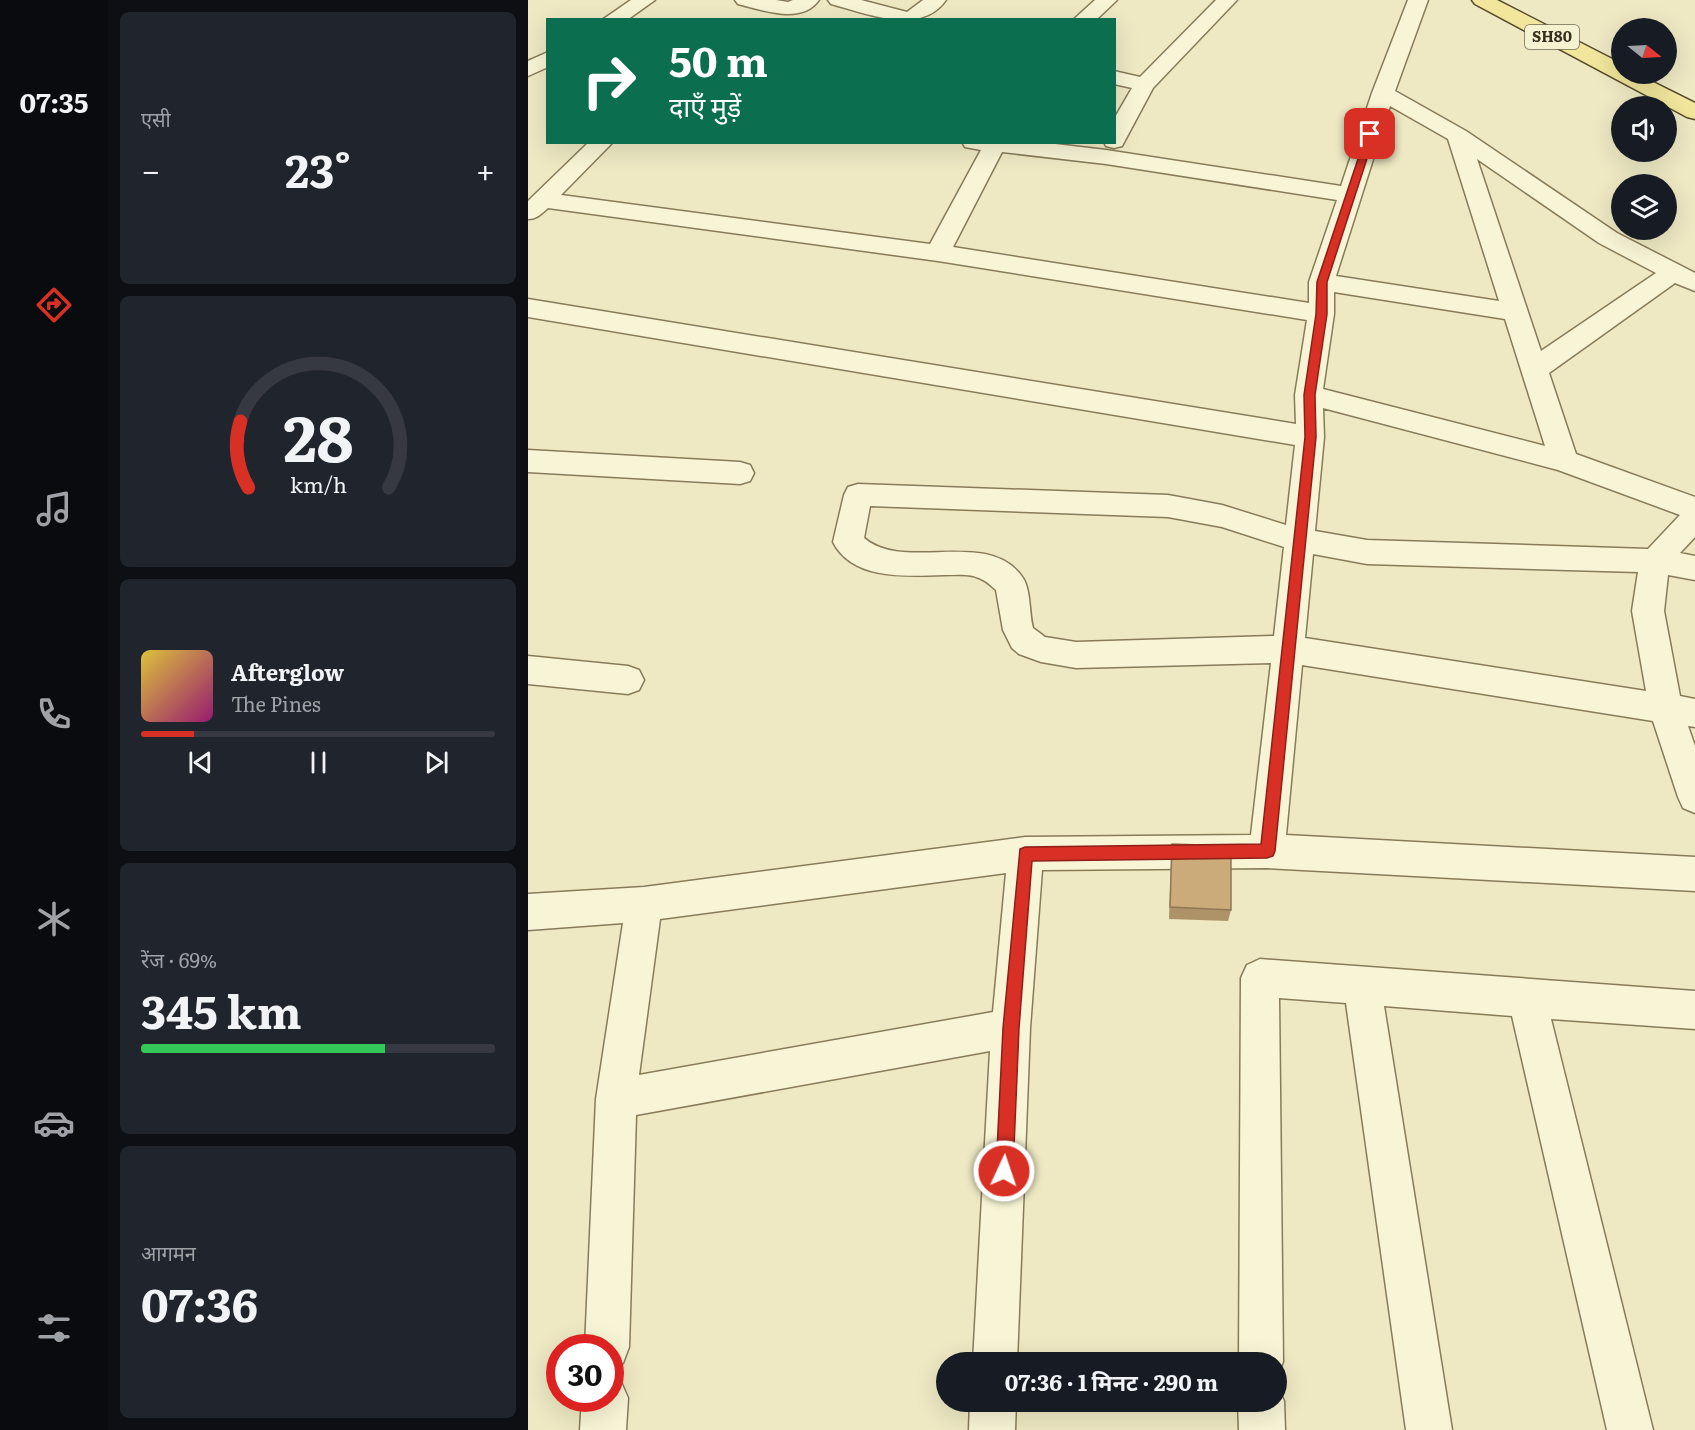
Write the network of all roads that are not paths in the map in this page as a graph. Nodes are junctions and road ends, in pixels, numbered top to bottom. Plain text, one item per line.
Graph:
1 (645, 0) edge
2 (745, 0) edge
3 (809, 0) edge
4 (838, 0) edge
5 (936, 0) edge
6 (1107, 0) edge
7 (1227, 0) edge
8 (1418, 0) edge
9 (1482, 0) edge
10 (615, 18) edge
11 (907, 18) edge
12 (912, 18) edge
13 (1085, 18) edge
14 (546, 59) edge
15 (1611, 67) edge
16 (528, 70) edge
17 (1116, 78) edge
18 (1643, 84) edge
19 (1144, 85) junction
20 (1383, 93) junction
21 (1695, 112) edge
22 (1458, 136) junction
23 (1116, 138) edge
24 (600, 144) edge
25 (983, 144) edge
26 (1111, 147) edge
27 (1351, 195) junction
28 (534, 207) edge
29 (938, 253) junction
30 (1684, 278) edge
31 (1322, 282) junction
32 (1516, 312) junction
33 (1321, 314) junction
34 (533, 317) edge
35 (1535, 369) junction
36 (1309, 395) junction
37 (1310, 437) junction
38 (528, 461) edge
39 (1564, 461) junction
40 (740, 473) dead end
41 (1695, 509) edge
42 (1695, 518) edge
43 (1298, 540) junction
44 (1654, 561) junction
45 (1695, 568) edge
46 (1287, 649) junction
47 (528, 670) edge
48 (628, 680) dead end
49 (1681, 711) edge
50 (1695, 797) edge
51 (1267, 851) junction
52 (1025, 854) junction
53 (1695, 874) edge
54 (644, 904) junction
55 (528, 912) edge
56 (1362, 985) junction
57 (1527, 997) junction
58 (1695, 1010) edge
59 (1011, 1028) junction
60 (616, 1099) junction
61 (607, 1334) edge
62 (995, 1352) edge
63 (1261, 1352) edge
64 (604, 1412) edge
65 (993, 1412) edge
66 (1261, 1412) edge
67 (603, 1430) edge
68 (992, 1430) edge
69 (1262, 1430) edge
70 (1429, 1430) edge
71 (1630, 1430) edge

1 - 10 street
2 - 3 street
4 - 11 street
5 - 12 street
6 - 13 street
7 - 19 street
8 - 20 street
9 - 15 main road, SH80
14 - 16 street
17 - 19 street
18 - 21 main road, SH80
19 - 23 street
20 - 22 street
20 - 27 street
22 - 30 street
22 - 32 street
24 - 28 street
25 - 26 street
25 - 29 street
26 - 27 street
27 - 31 street
28 - 29 street
29 - 33 street
30 - 35 street
31 - 32 street
31 - 33 street
32 - 35 street
33 - 36 street
34 - 37 street
35 - 39 street
36 - 37 street
36 - 39 street
37 - 43 street
38 - 40 street
39 - 41 street
42 - 44 street
43 - 44 street
43 - 46 street
43 - 46 street
44 - 45 street
44 - 49 street
46 - 49 street
46 - 51 street
47 - 48 street
49 - 50 street
51 - 52 street
51 - 53 street
52 - 54 street
52 - 59 street
54 - 55 street
54 - 60 street
56 - 57 street
56 - 63 street
56 - 70 street
57 - 58 street
57 - 71 street
59 - 60 street
59 - 62 street
60 - 61 street
64 - 67 street
65 - 68 street
66 - 69 street

